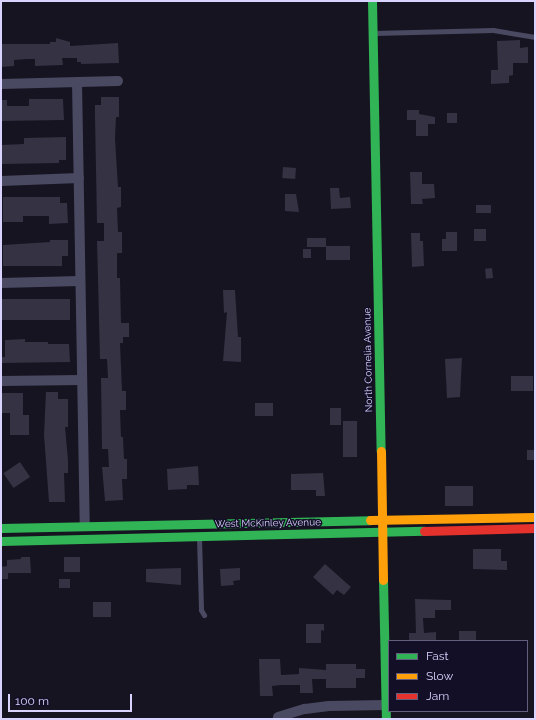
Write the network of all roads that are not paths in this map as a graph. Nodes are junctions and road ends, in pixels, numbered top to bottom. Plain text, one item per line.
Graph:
1 (372, 1) edge
2 (373, 33) junction
3 (535, 37) edge
4 (118, 81) dead end
5 (77, 82) junction
6 (1, 84) edge
7 (78, 178) junction
8 (1, 181) edge
9 (80, 281) junction
10 (1, 283) edge
11 (82, 380) junction
12 (1, 381) edge
13 (535, 517) edge
14 (382, 520) junction
15 (85, 526) junction
16 (1, 528) edge
17 (535, 528) edge
18 (383, 531) junction
19 (199, 536) junction
20 (1, 541) edge
21 (204, 615) dead end
22 (386, 705) junction
23 (278, 718) dead end
24 (386, 719) edge

1 - 2 main road, North Cornelia Avenue
2 - 3 lane
2 - 14 main road, North Cornelia Avenue
4 - 5 street
5 - 6 street
5 - 7 street
7 - 8 street
7 - 9 street
9 - 10 street
9 - 11 street
11 - 12 street
11 - 15 street
13 - 14 main road, West McKinley Avenue
14 - 15 main road, West McKinley Avenue
14 - 18 main road, North Cornelia Avenue
15 - 16 main road, West McKinley Avenue
17 - 18 main road, West McKinley Avenue
18 - 19 main road, West McKinley Avenue
18 - 22 main road, North Cornelia Avenue
19 - 20 main road, West McKinley Avenue
19 - 21 lane
22 - 23 street
22 - 24 main road, North Cornelia Avenue

